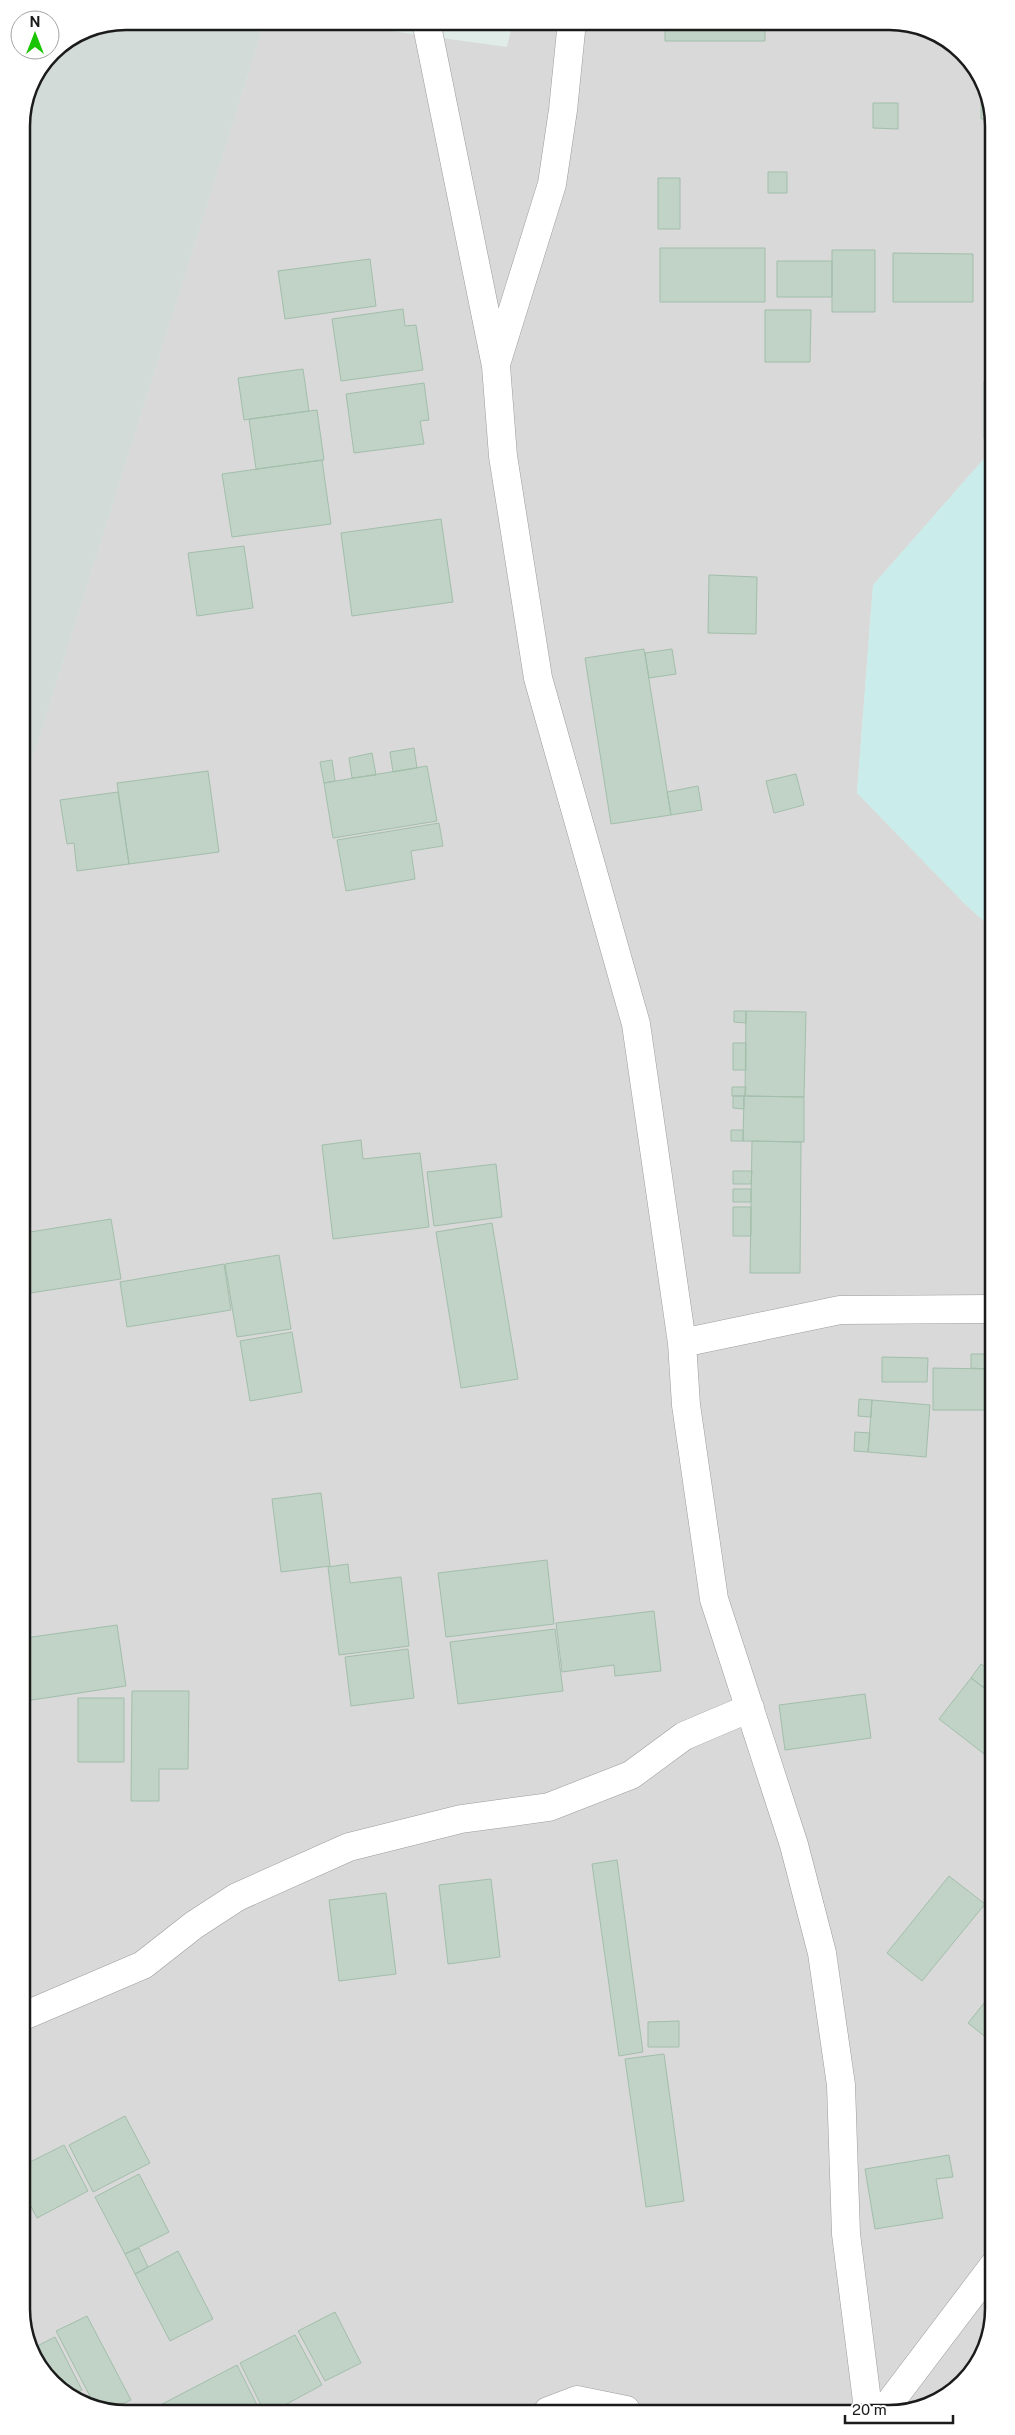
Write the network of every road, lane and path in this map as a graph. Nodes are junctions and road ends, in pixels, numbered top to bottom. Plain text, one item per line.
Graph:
1 (428, 30) edge
2 (571, 30) edge
3 (496, 366) junction
4 (985, 1309) edge
5 (682, 1343) junction
6 (750, 1708) junction
7 (30, 2013) edge
8 (985, 2277) edge
9 (564, 2405) edge
10 (602, 2405) edge
11 (867, 2405) edge
12 (887, 2405) edge

1 - 3 street
2 - 3 street
3 - 5 street
4 - 5 street
5 - 6 street
6 - 7 street
6 - 11 street
8 - 12 street
9 - 10 street

